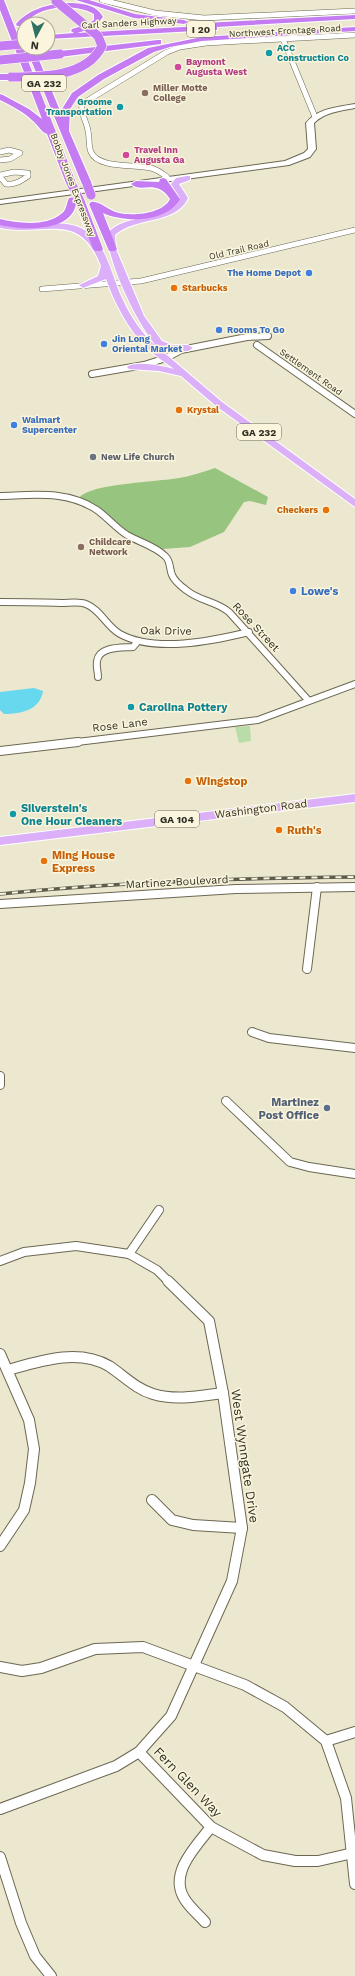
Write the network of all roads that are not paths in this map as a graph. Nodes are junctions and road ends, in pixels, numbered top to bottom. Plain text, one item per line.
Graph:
1 (0, 0) edge
2 (9, 0) edge
3 (55, 0) edge
4 (80, 0) edge
5 (102, 0) edge
6 (0, 8) edge
7 (355, 11) edge
8 (16, 16) edge
9 (29, 16) edge
10 (355, 17) edge
11 (8, 18) junction
12 (355, 21) edge
13 (0, 23) edge
14 (355, 28) edge
15 (238, 32) junction
16 (56, 33) edge
17 (59, 33) junction
18 (355, 35) edge
19 (16, 36) edge
20 (0, 37) edge
21 (56, 37) edge
22 (283, 39) junction
23 (16, 40) edge
24 (0, 41) edge
25 (56, 42) edge
26 (16, 45) edge
27 (0, 46) edge
28 (33, 56) edge
29 (0, 60) edge
30 (25, 65) junction
31 (0, 77) edge
32 (0, 97) edge
33 (355, 106) edge
34 (314, 117) junction
35 (65, 131) junction
36 (55, 142) junction
37 (0, 152) edge
38 (0, 160) edge
39 (129, 165) junction
40 (262, 166) junction
41 (152, 171) junction
42 (0, 176) edge
43 (187, 178) junction
44 (166, 181) junction
45 (134, 183) junction
46 (0, 199) edge
47 (75, 199) junction
48 (0, 202) edge
49 (95, 206) junction
50 (180, 206) junction
51 (0, 222) edge
52 (0, 226) edge
53 (354, 231) edge
54 (98, 249) junction
55 (112, 249) junction
56 (105, 267) junction
57 (126, 283) junction
58 (87, 285) junction
59 (114, 288) junction
60 (42, 289) dead end
61 (268, 336) dead end
62 (158, 343) junction
63 (257, 345) dead end
64 (188, 348) junction
65 (155, 353) junction
66 (166, 358) junction
67 (146, 364) junction
68 (132, 367) junction
69 (92, 374) dead end
70 (187, 377) junction
71 (355, 414) edge
72 (0, 496) edge
73 (355, 504) edge
74 (0, 602) edge
75 (249, 632) junction
76 (138, 641) junction
77 (98, 677) dead end
78 (355, 684) edge
79 (308, 700) junction
80 (0, 751) edge
81 (355, 798) edge
82 (0, 841) edge
83 (317, 887) junction
84 (355, 887) edge
85 (0, 904) edge
86 (307, 968) dead end
87 (252, 1032) dead end
88 (355, 1048) edge
89 (0, 1076) edge
90 (0, 1085) edge
91 (226, 1101) dead end
92 (355, 1174) edge
93 (159, 1210) dead end
94 (129, 1254) junction
95 (0, 1261) edge
96 (0, 1354) edge
97 (8, 1370) junction
98 (224, 1393) junction
99 (152, 1500) dead end
100 (242, 1528) junction
101 (2, 1540) edge
102 (0, 1667) edge
103 (193, 1667) junction
104 (355, 1732) edge
105 (326, 1741) junction
106 (140, 1752) junction
107 (0, 1809) edge
108 (211, 1827) junction
109 (353, 1853) junction
110 (0, 1857) edge
111 (355, 1884) edge
112 (205, 1922) dead end
113 (51, 1976) edge

1 - 11 highway, Bobby Jones Expressway / GA 232
2 - 8 highway
3 - 31 highway, bridge
4 - 10 highway
5 - 7 street
6 - 11 highway
9 - 17 highway
10 - 17 highway
11 - 30 highway, Bobby Jones Expressway / GA 232
12 - 21 highway, Carl Sanders Highway / I 20
13 - 30 highway
14 - 15 highway, Carl Sanders Highway / I 20
14 - 35 highway
15 - 25 highway, Carl Sanders Highway / I 20
15 - 29 highway, bridge
16 - 17 highway
18 - 22 street, Northwest Frontage Road
19 - 20 highway
22 - 34 street
22 - 39 street, Northwest Frontage Road
23 - 24 highway
26 - 27 highway, bridge
28 - 35 highway, Bobby Jones Expressway / GA 232
30 - 36 highway, Bobby Jones Expressway / GA 232
32 - 36 highway
33 - 34 main road
34 - 40 main road
35 - 49 highway, Bobby Jones Expressway / GA 232, bridge
36 - 47 highway, Bobby Jones Expressway / GA 232
37 - 38 street
39 - 41 street, Northwest Frontage Road
39 - 44 street, Northwest Frontage Road
40 - 43 main road
40 - 44 main road
41 - 44 street, Northwest Frontage Road
41 - 45 main road
42 - 42 street
43 - 44 main road
43 - 50 main road
44 - 45 main road
44 - 45 highway
44 - 49 highway
44 - 50 main road
45 - 46 main road
45 - 48 main road
47 - 51 highway
47 - 54 highway, Bobby Jones Expressway / GA 232
49 - 55 highway, Bobby Jones Expressway / GA 232
50 - 55 main road
52 - 54 main road
53 - 57 street, Old Trail Road
54 - 56 main road, Bobby Jones Expressway / GA 232
55 - 57 main road, Bobby Jones Expressway / GA 232
56 - 58 main road
56 - 59 main road, Bobby Jones Expressway / GA 232
57 - 59 street, Old Trail Road
57 - 62 main road, Bobby Jones Expressway / GA 232
58 - 59 main road
58 - 60 street
59 - 65 main road, Bobby Jones Expressway / GA 232
61 - 64 street
62 - 64 main road
62 - 66 main road, Bobby Jones Expressway / GA 232
63 - 71 street, Settlement Road
64 - 66 street
65 - 66 main road, Bobby Jones Expressway / GA 232
65 - 67 main road
66 - 67 street
66 - 70 main road, Bobby Jones Expressway / GA 232
67 - 68 street
68 - 69 street
68 - 70 main road
70 - 73 main road, Bobby Jones Expressway / GA 232
72 - 75 street, Rose Street
74 - 76 street, Oak Drive
75 - 76 street, Oak Drive
75 - 79 street, Rose Street
76 - 77 street
78 - 79 street, Rose Lane
79 - 80 street, Rose Lane
81 - 82 main road, Washington Road / GA 104
83 - 84 street, Martinez Boulevard
83 - 85 street, Martinez Boulevard
83 - 86 street
87 - 88 street
89 - 90 street
91 - 92 street
93 - 94 street
94 - 95 street, West Wynngate Drive
94 - 98 street, West Wynngate Drive
96 - 97 street
97 - 98 street
97 - 101 street
98 - 100 street, West Wynngate Drive
99 - 100 street
100 - 103 street, West Wynngate Drive
102 - 103 street
103 - 105 street
103 - 106 street, West Wynngate Drive
104 - 105 street
105 - 109 street
106 - 107 street, West Wynngate Drive
106 - 108 street, Fern Glen Way
108 - 109 street, Fern Glen Way
108 - 112 street
109 - 111 street
110 - 113 street

